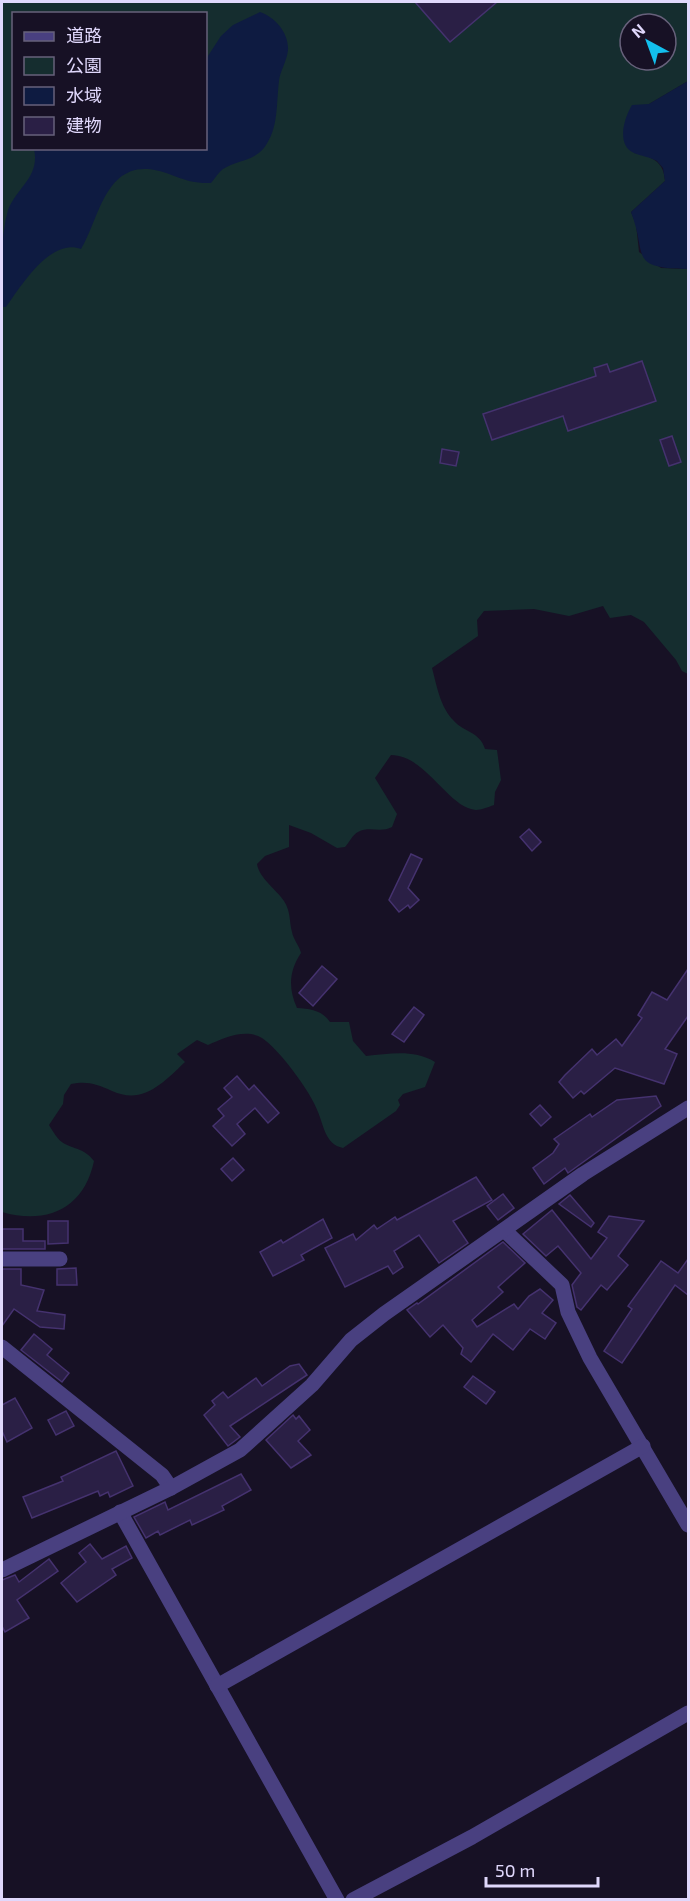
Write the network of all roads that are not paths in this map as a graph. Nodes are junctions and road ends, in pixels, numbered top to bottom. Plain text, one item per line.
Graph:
1 (688, 1108) edge
2 (504, 1230) junction
3 (2, 1259) edge
4 (60, 1259) dead end
5 (2, 1347) edge
6 (643, 1446) junction
7 (171, 1488) junction
8 (684, 1505) edge
9 (120, 1512) junction
10 (688, 1525) edge
11 (2, 1570) edge
12 (217, 1686) junction
13 (688, 1713) edge
14 (337, 1899) edge
15 (353, 1899) edge

1 - 2 street
2 - 6 street
2 - 7 street
3 - 4 street
5 - 7 street
6 - 8 street
6 - 12 street
7 - 9 street
8 - 10 street
9 - 11 street
9 - 12 street
12 - 14 street
13 - 15 street

